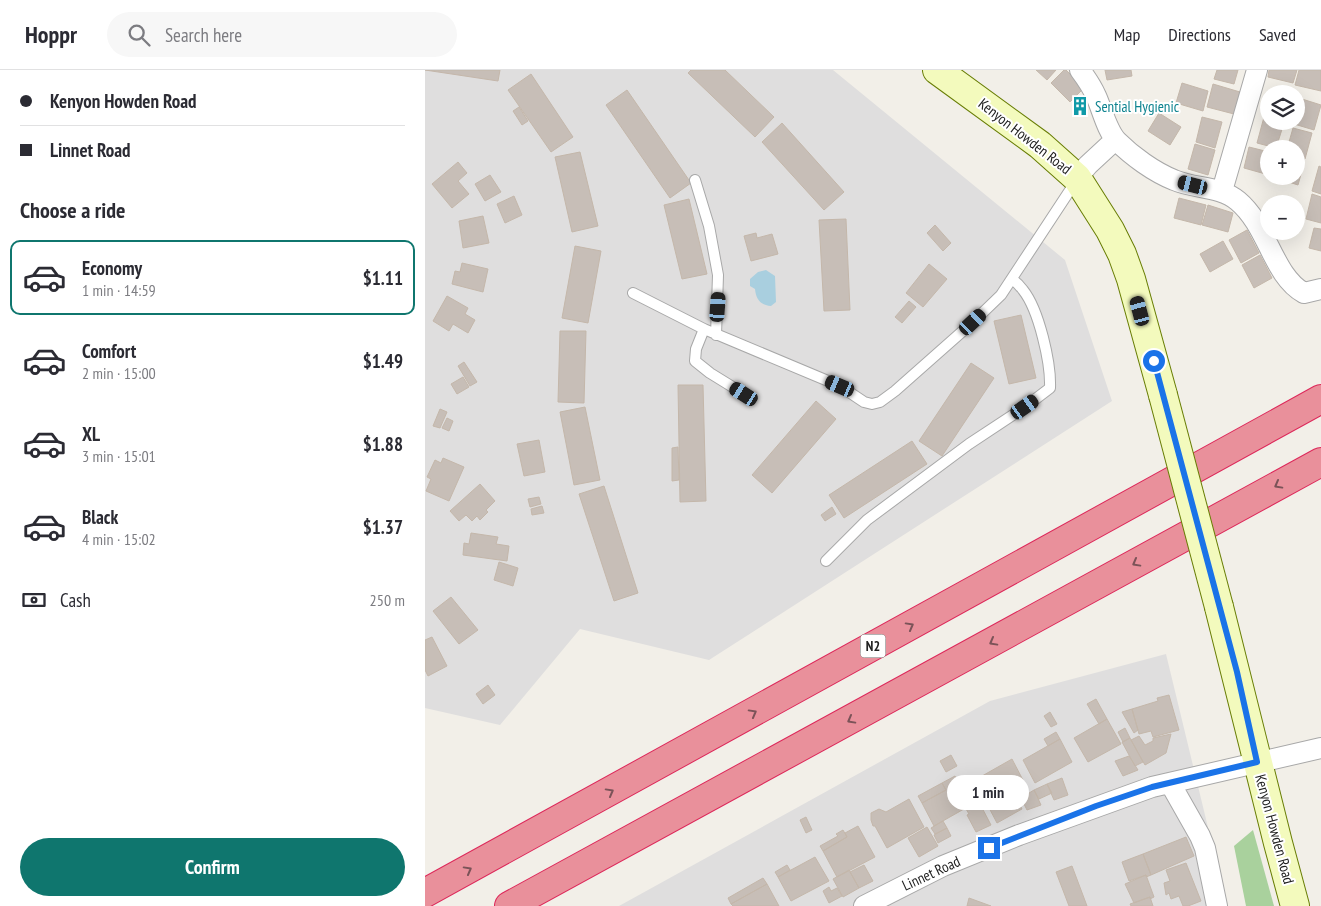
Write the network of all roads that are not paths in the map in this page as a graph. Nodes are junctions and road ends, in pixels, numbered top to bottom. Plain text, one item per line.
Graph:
1 (937, 70) edge
2 (1080, 70) edge
3 (1257, 70) edge
4 (1115, 140) junction
5 (1077, 178) junction
6 (695, 180) dead end
7 (1222, 191) junction
8 (1013, 279) junction
9 (1321, 290) edge
10 (633, 293) dead end
11 (704, 329) junction
12 (716, 335) junction
13 (744, 394) dead end
14 (1321, 399) edge
15 (1321, 462) edge
16 (825, 561) dead end
17 (1321, 748) edge
18 (1257, 762) junction
19 (1170, 783) junction
20 (425, 893) edge
21 (509, 906) edge
22 (864, 906) edge
23 (1217, 906) edge
24 (1295, 906) edge

1 - 5 street, Kenyon Howden Road
2 - 4 street
3 - 7 street
4 - 5 street
4 - 7 street
5 - 8 lane
5 - 18 street, Kenyon Howden Road, bridge
6 - 12 lane
7 - 9 street
8 - 12 lane
8 - 16 lane
10 - 11 lane
11 - 12 lane
11 - 13 lane
20 -> 14 highway, N2
15 -> 21 highway
17 - 18 street, Linnet Road
18 - 19 street, Linnet Road
18 - 24 street, Kenyon Howden Road
19 - 22 street, Linnet Road
19 - 23 street

